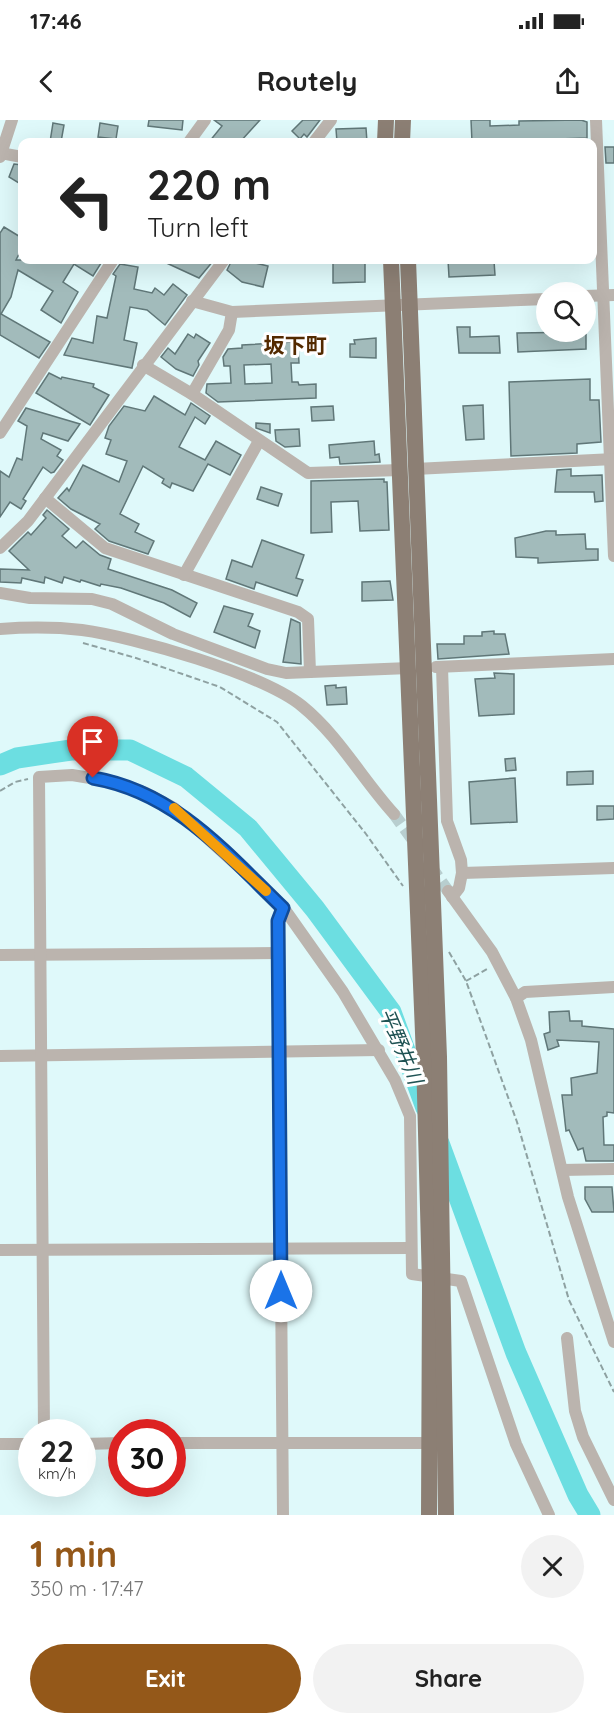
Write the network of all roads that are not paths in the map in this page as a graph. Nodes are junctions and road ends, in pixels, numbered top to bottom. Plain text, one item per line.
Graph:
1 (12, 120) edge
2 (205, 120) edge
3 (331, 120) edge
4 (386, 120) edge
5 (403, 120) edge
6 (596, 120) edge
7 (192, 138) edge
8 (317, 138) edge
9 (385, 138) edge
10 (402, 138) edge
11 (0, 155) edge
12 (18, 157) edge
13 (110, 264) edge
14 (221, 264) edge
15 (391, 264) edge
16 (408, 264) edge
17 (608, 295) edge
18 (536, 298) edge
19 (192, 301) junction
20 (393, 304) junction
21 (410, 304) junction
22 (232, 312) junction
23 (143, 365) junction
24 (192, 394) junction
25 (0, 433) edge
26 (259, 441) junction
27 (612, 459) edge
28 (407, 469) junction
29 (45, 498) junction
30 (0, 548) edge
31 (614, 556) edge
32 (184, 575) junction
33 (0, 593) edge
34 (0, 628) edge
35 (614, 659) edge
36 (441, 667) junction
37 (416, 668) junction
38 (310, 672) junction
39 (394, 814) tunnel mouth
40 (614, 868) edge
41 (462, 873) junction
42 (283, 908) junction
43 (278, 953) junction
44 (41, 955) junction
45 (0, 956) edge
46 (614, 987) edge
47 (516, 998) junction
48 (379, 1050) junction
49 (279, 1053) junction
50 (42, 1055) junction
51 (0, 1056) edge
52 (614, 1169) edge
53 (562, 1170) junction
54 (281, 1247) junction
55 (410, 1248) junction
56 (43, 1249) junction
57 (0, 1250) edge
58 (436, 1285) junction
59 (567, 1338) dead end
60 (614, 1342) edge
61 (45, 1419) edge
62 (282, 1442) junction
63 (186, 1443) edge
64 (428, 1443) junction
65 (0, 1444) edge
66 (18, 1444) edge
67 (614, 1500) edge
68 (283, 1515) edge
69 (429, 1515) edge
70 (446, 1515) edge
71 (549, 1515) edge

1 - 11 street
2 - 7 street
3 - 8 street
4 - 9 main road
5 - 10 main road
6 - 17 street
11 - 12 street
13 - 25 street
14 - 19 street
15 - 20 main road
16 - 21 main road
17 - 27 street
18 - 21 street
19 - 22 street
19 - 23 street
20 - 21 street
20 - 22 street
20 - 28 main road
21 - 28 main road
22 - 24 street
23 - 24 street
23 - 29 street
24 - 26 street
26 - 28 street
26 - 32 street
27 - 28 street
27 - 31 street
28 - 37 main road
29 - 30 street
29 - 32 street
32 - 38 street
33 - 38 street
34 - 39 street
35 - 36 street
36 - 37 street
36 - 41 street
37 - 38 street
37 - 58 main road
40 - 41 street
41 - 47 street
42 - 43 street
42 - 44 street
42 - 48 street
43 - 44 street
43 - 49 street
44 - 45 street
44 - 50 street
46 - 47 street
47 - 53 street
48 - 49 street
48 - 55 street
49 - 50 street
49 - 54 street
50 - 51 street
50 - 56 street
52 - 53 street
53 - 60 street
54 - 55 street
54 - 56 street
54 - 62 street
55 - 71 street
56 - 57 street
56 - 61 street
58 - 64 main road
58 - 70 main road
59 - 67 street
62 - 63 street
62 - 64 street
62 - 68 street
64 - 69 main road
65 - 66 street

